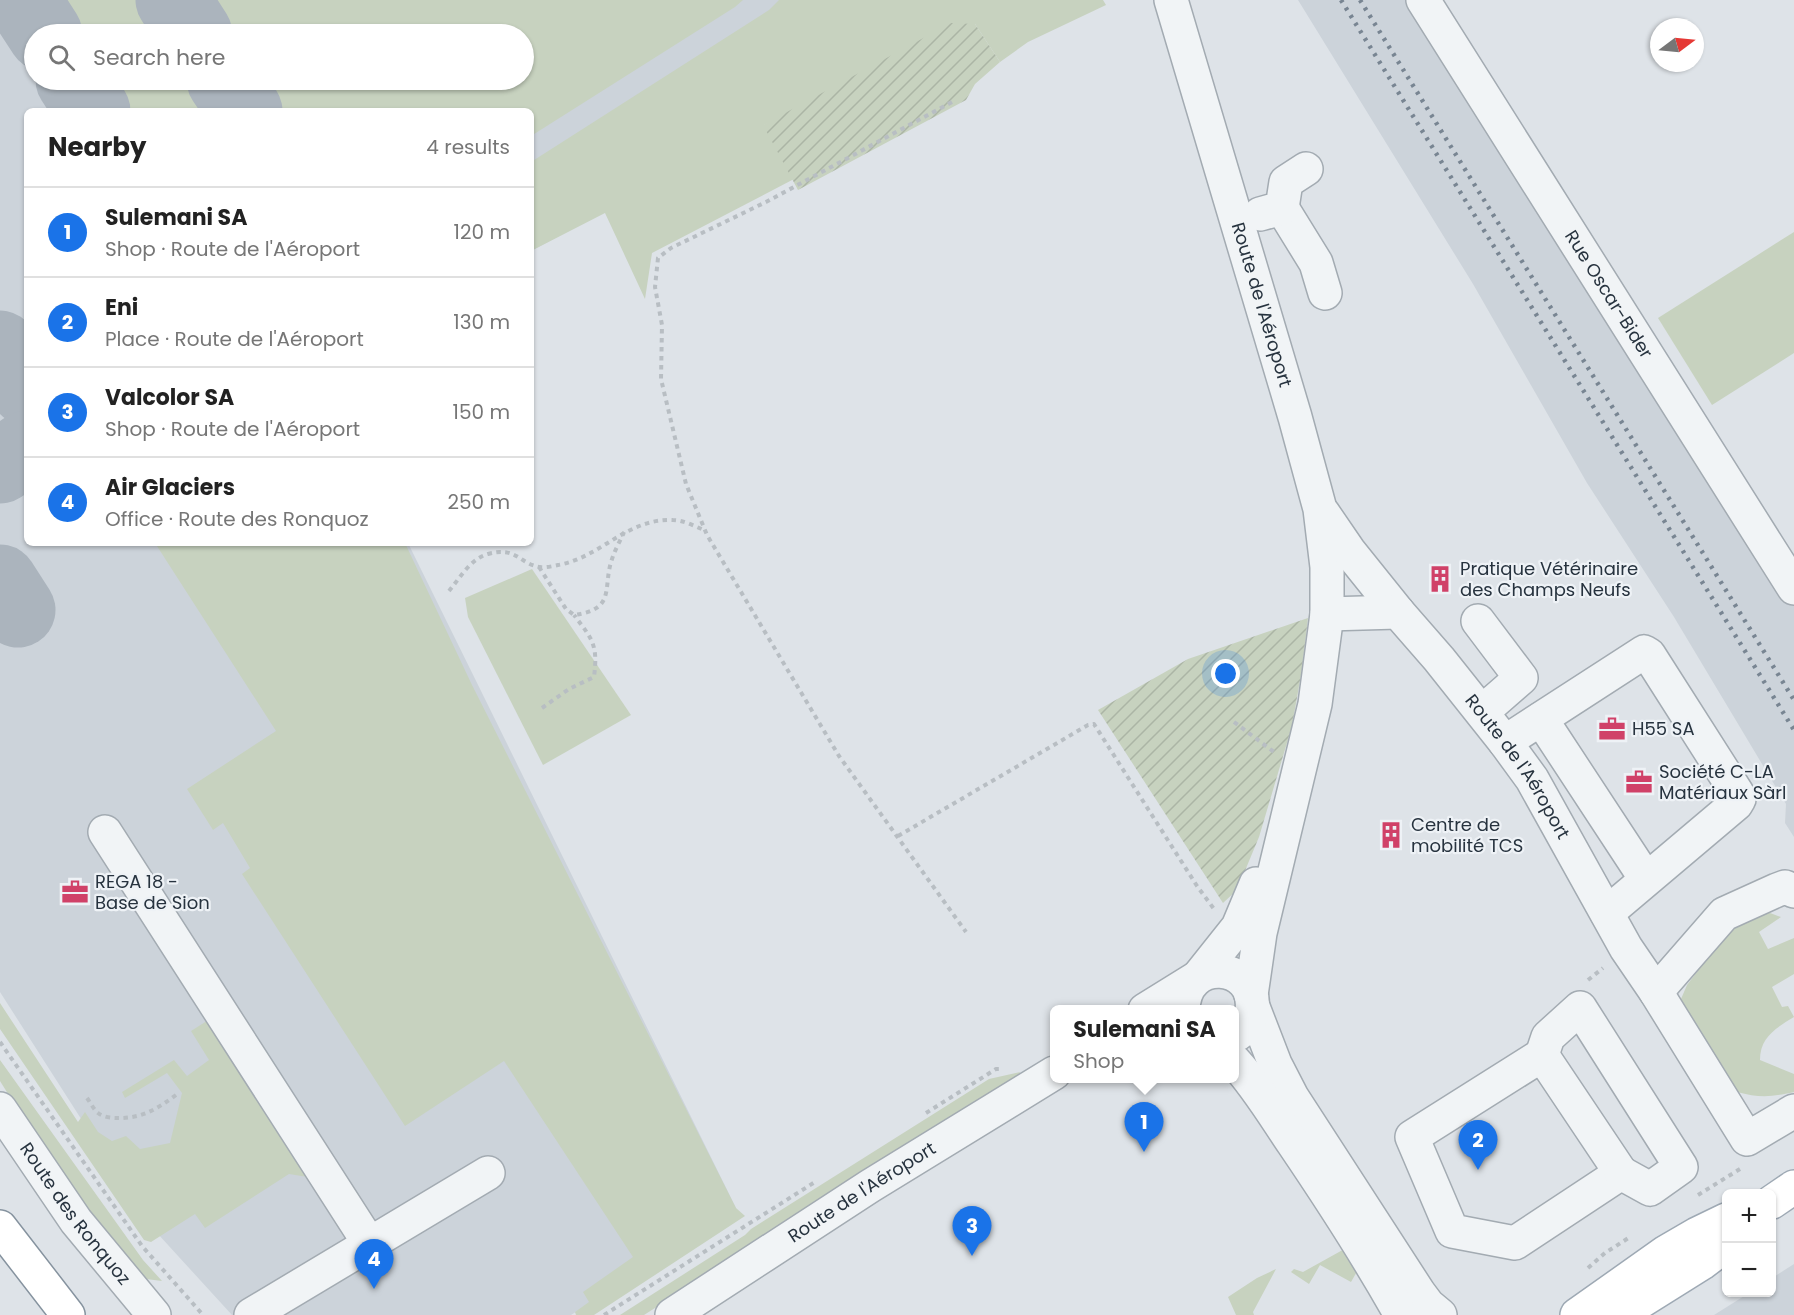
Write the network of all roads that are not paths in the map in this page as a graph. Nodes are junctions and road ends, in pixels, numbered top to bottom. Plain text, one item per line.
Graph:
1 (1172, 0) edge
2 (1423, 0) edge
3 (1306, 169) dead end
4 (1282, 208) junction
5 (1238, 220) junction
6 (1325, 293) dead end
7 (1320, 509) junction
8 (1794, 588) edge
9 (1398, 612) junction
10 (1327, 614) junction
11 (1478, 621) dead end
12 (1482, 712) junction
13 (1541, 719) junction
14 (1505, 742) junction
15 (1288, 811) junction
16 (105, 832) dead end
17 (1646, 879) junction
18 (1794, 891) edge
19 (1607, 913) junction
20 (1197, 978) junction
21 (1656, 992) junction
22 (1252, 1001) junction
23 (1153, 1005) edge
24 (1183, 1005) edge
25 (1239, 1032) edge
26 (1542, 1055) junction
27 (1239, 1067) edge
28 (1050, 1075) edge
29 (0, 1109) edge
30 (1794, 1112) edge
31 (488, 1173) dead end
32 (1621, 1173) junction
33 (1794, 1187) edge
34 (1776, 1199) edge
35 (1722, 1222) edge
36 (0, 1227) edge
37 (369, 1243) junction
38 (1722, 1248) edge
39 (0, 1253) edge
40 (39, 1315) edge
41 (68, 1315) edge
42 (154, 1315) edge
43 (251, 1315) edge
44 (672, 1315) edge
45 (1401, 1315) edge
46 (1440, 1315) edge
47 (1577, 1315) edge
48 (1619, 1315) edge

1 - 5 street, Route de l'Aéroport
2 - 8 street, Rue Oscar-Bider
3 - 4 street
4 - 5 street
4 - 6 street
5 - 7 street, Route de l'Aéroport
7 - 9 street, Route de l'Aéroport
7 - 10 street, Route de l'Aéroport
9 - 10 street
9 - 12 street, Route de l'Aéroport
10 - 15 street, Route de l'Aéroport
11 - 12 street
12 - 14 street, Route de l'Aéroport
13 - 14 street
13 - 17 street
13 - 17 street
14 - 19 street, Route de l'Aéroport
15 - 20 street, Route de l'Aéroport
15 - 22 street, Route de l'Aéroport
16 - 37 street
17 - 19 street
18 - 21 street
19 - 21 street, Route de l'Aéroport
20 - 22 street
20 - 23 street, Route de l'Aéroport
20 - 24 street
21 - 30 street, Route de l'Aéroport
22 - 25 street
22 - 46 street
26 - 32 street
26 - 32 street
26 - 32 street
27 - 45 street
28 - 44 street, Route de l'Aéroport
29 - 42 street, Route des Ronquoz
31 - 37 street
33 - 34 main road
35 - 47 main road
36 - 41 main road
37 - 43 street
38 - 48 main road
39 - 40 main road

